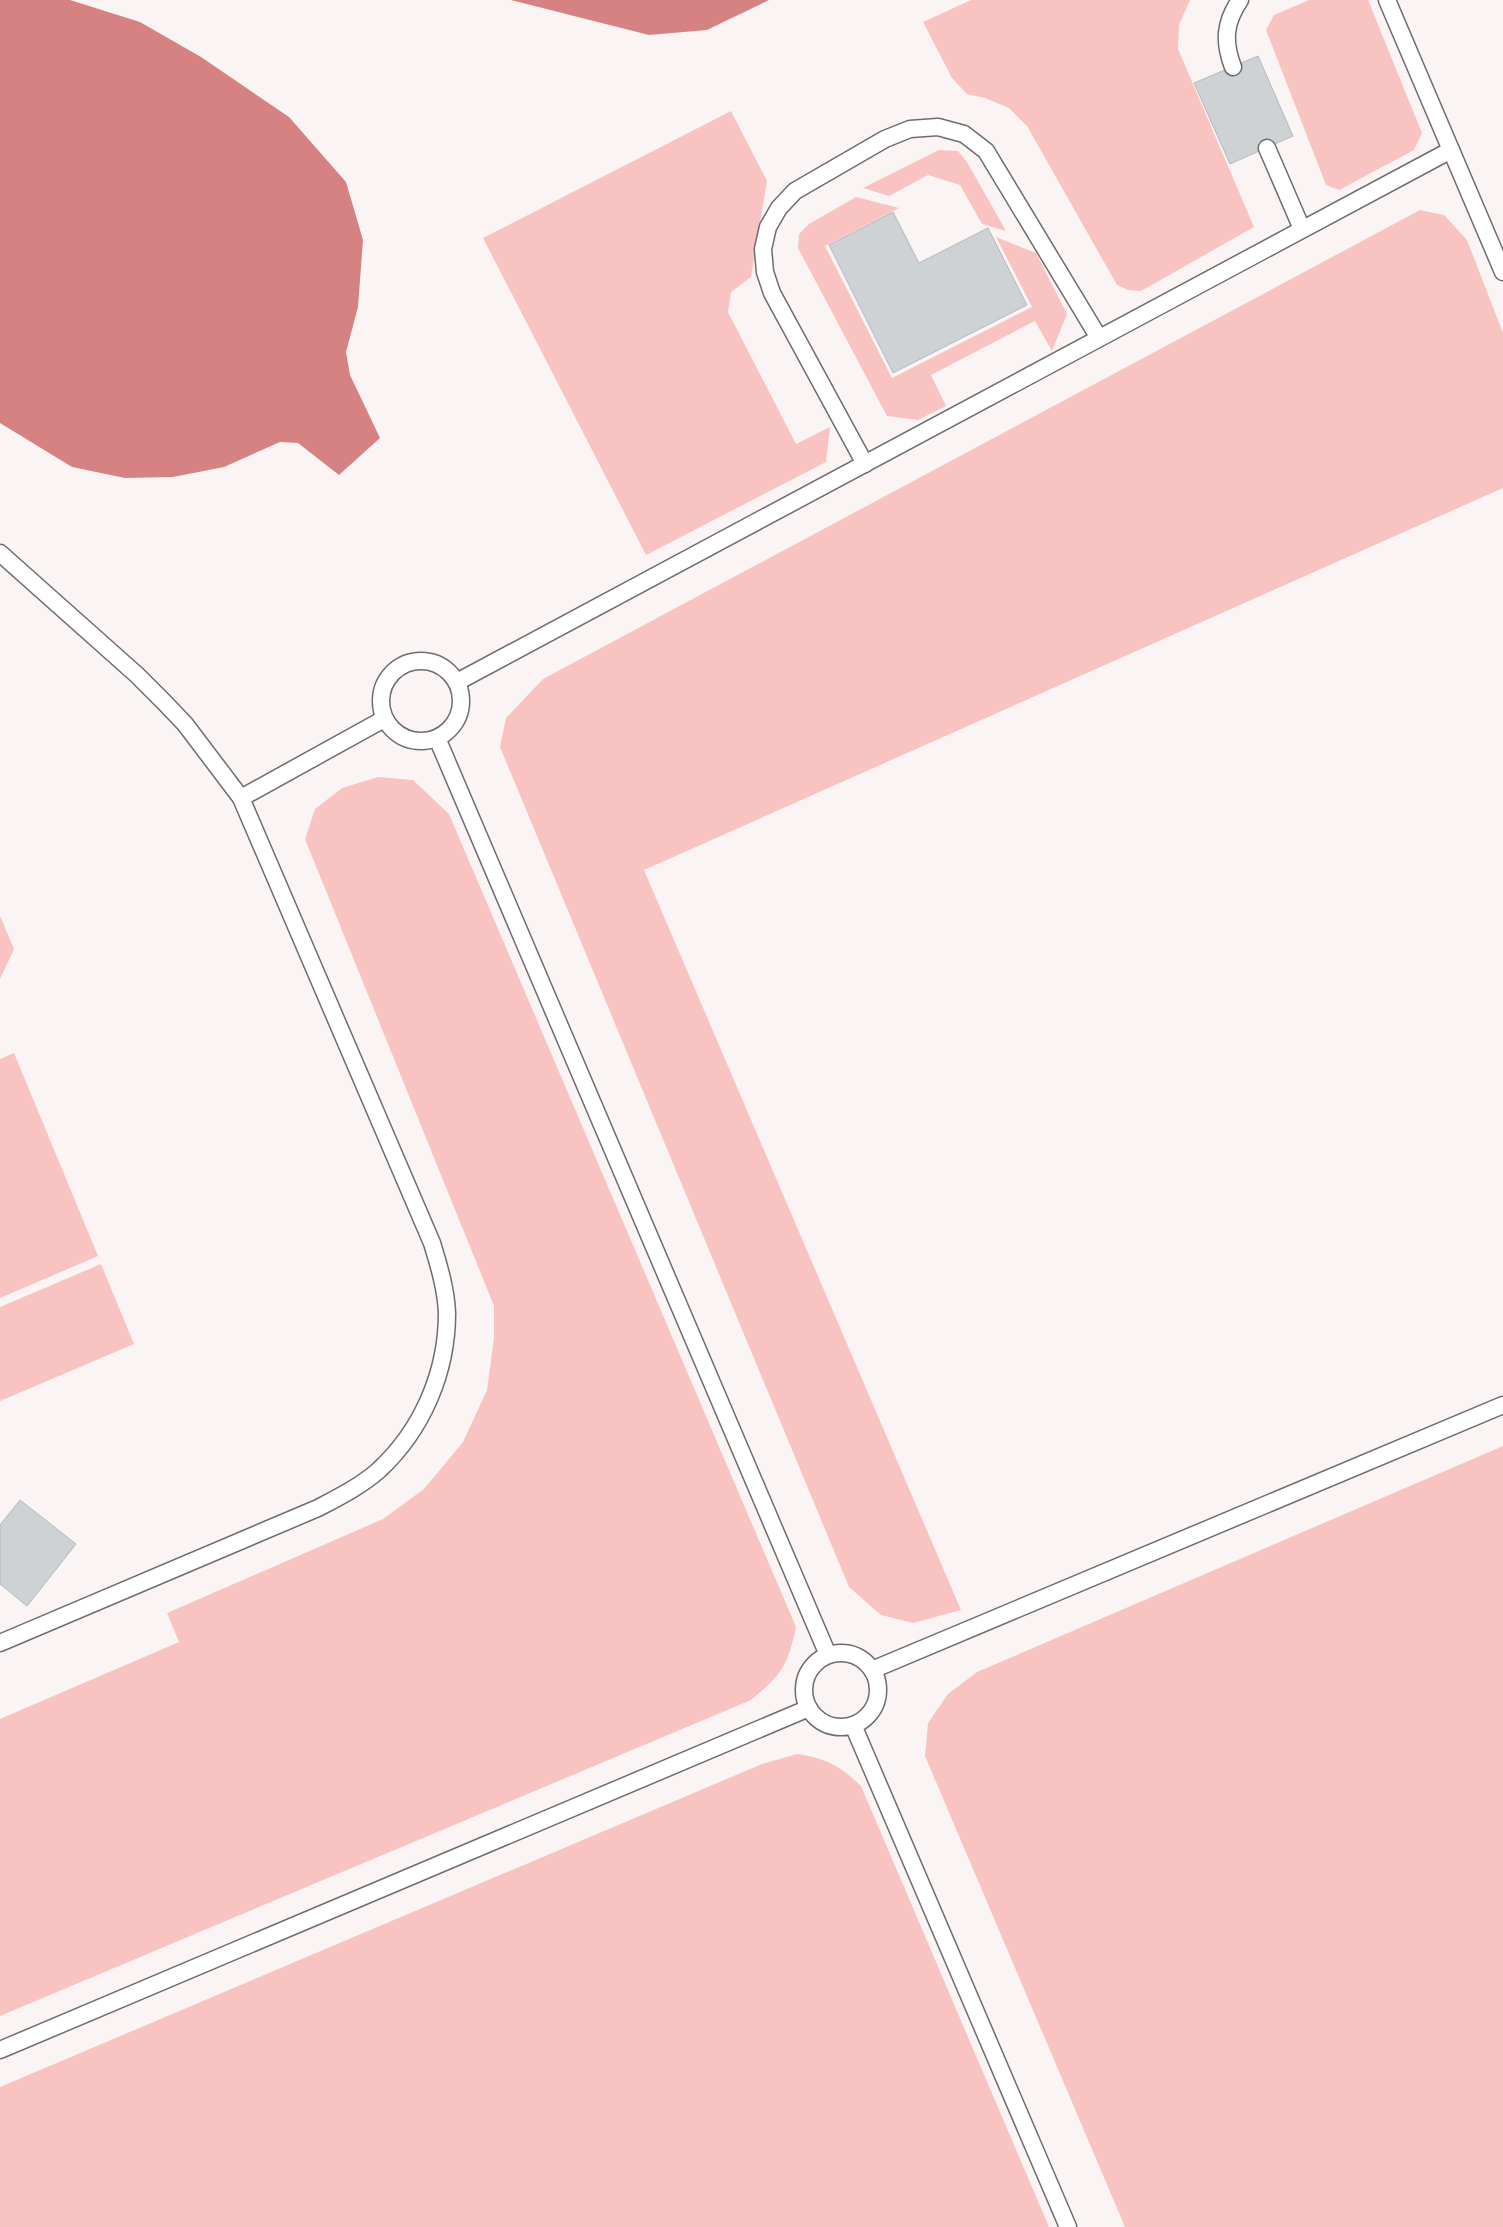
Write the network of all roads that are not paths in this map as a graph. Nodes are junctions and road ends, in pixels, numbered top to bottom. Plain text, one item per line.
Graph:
1 (1240, 0) edge
2 (1388, 0) edge
3 (1233, 67) dead end
4 (1267, 148) dead end
5 (1450, 150) junction
6 (1302, 229) junction
7 (1503, 272) edge
8 (1098, 338) junction
9 (865, 464) junction
10 (0, 552) edge
11 (457, 682) junction
12 (384, 719) junction
13 (437, 738) junction
14 (240, 798) junction
15 (1503, 1405) edge
16 (0, 1643) edge
17 (828, 1656) junction
18 (872, 1670) junction
19 (809, 1708) junction
20 (853, 1725) junction
21 (0, 2050) edge
22 (1068, 2227) edge

1 - 3 lane
2 - 5 lane
4 - 6 lane
5 - 6 lane
5 - 7 lane
6 - 8 lane
8 - 9 lane
8 - 9 lane
9 - 11 lane
10 - 14 lane
11 - 12 lane
11 - 13 lane
12 - 13 lane
12 - 14 lane
13 - 17 lane
14 - 16 lane
15 - 18 lane
17 - 18 lane
17 - 19 lane
18 - 20 lane
19 - 20 lane
19 - 21 lane
20 - 22 lane

